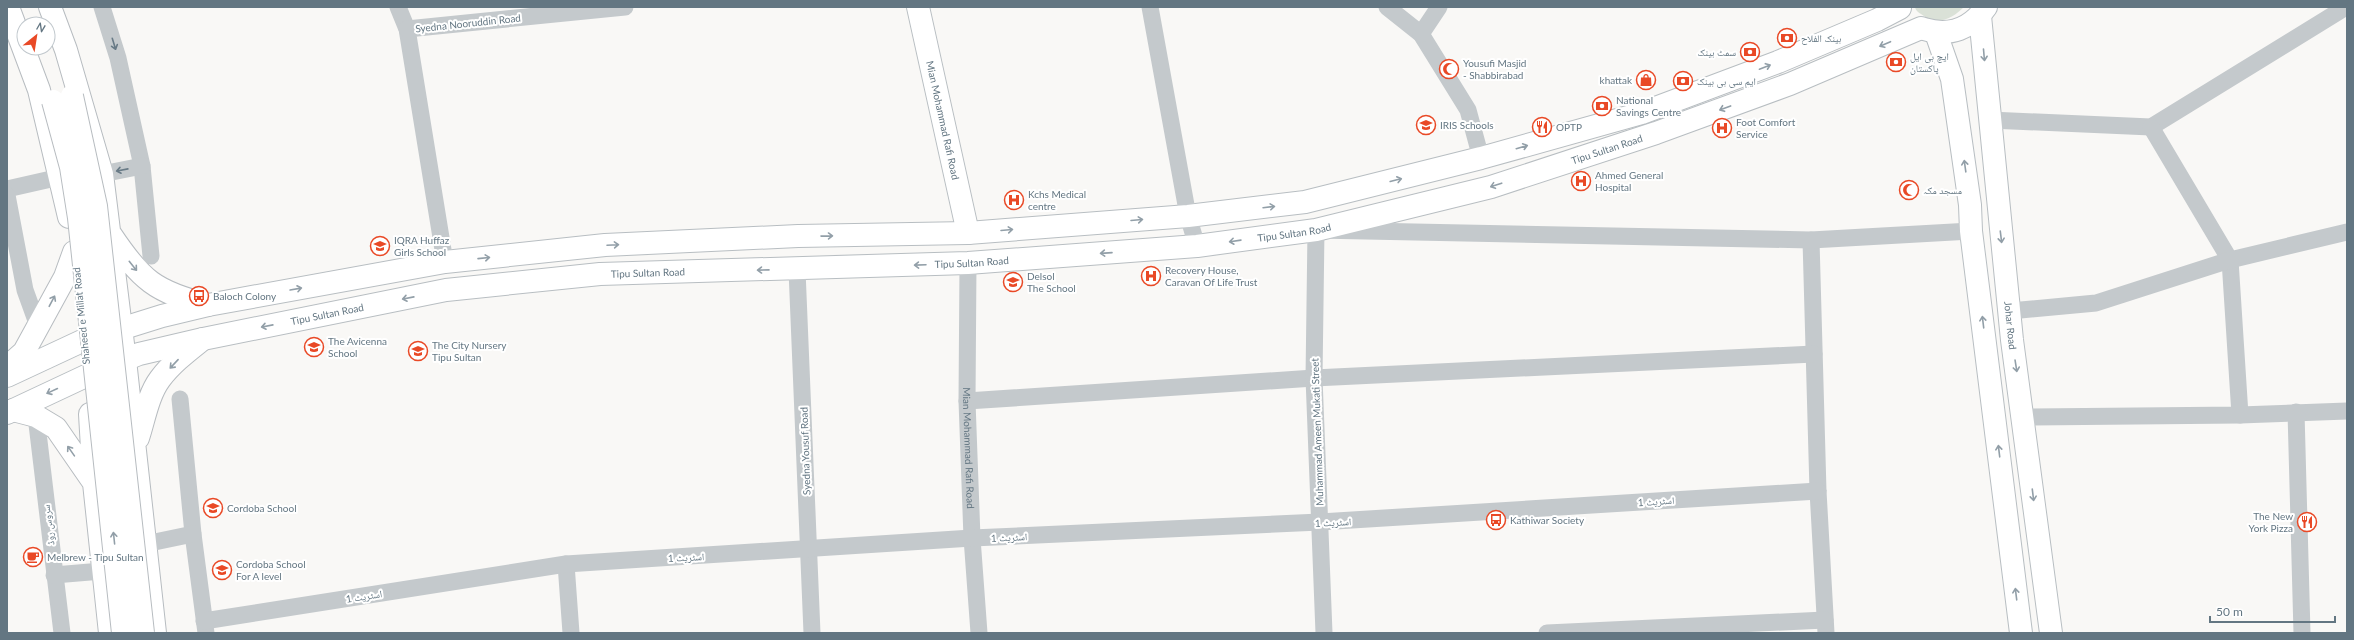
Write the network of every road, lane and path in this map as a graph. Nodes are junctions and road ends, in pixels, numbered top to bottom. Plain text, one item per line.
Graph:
1 (8, 7) edge
2 (50, 7) edge
3 (102, 7) edge
4 (398, 7) edge
5 (625, 7) edge
6 (918, 7) edge
7 (1150, 7) edge
8 (1387, 7) edge
9 (1439, 7) edge
10 (2346, 7) edge
11 (1900, 8) edge
12 (1984, 12) edge
13 (407, 29) junction
14 (1928, 30) junction
15 (1421, 34) junction
16 (39, 56) edge
17 (54, 56) edge
18 (62, 99) junction
19 (1990, 120) junction
20 (2151, 128) junction
21 (1481, 158) junction
22 (142, 166) junction
23 (102, 174) junction
24 (60, 177) junction
25 (7, 189) edge
26 (7, 195) edge
27 (1997, 198) junction
28 (1305, 202) junction
29 (1970, 205) junction
30 (1188, 216) junction
31 (1316, 230) junction
32 (1972, 231) junction
33 (2347, 232) edge
34 (968, 233) junction
35 (111, 234) junction
36 (798, 236) junction
37 (1811, 240) junction
38 (1197, 246) junction
39 (74, 252) junction
40 (151, 256) dead end
41 (2230, 260) junction
42 (445, 262) junction
43 (968, 263) junction
44 (797, 270) junction
45 (117, 303) junction
46 (208, 305) junction
47 (2010, 311) junction
48 (80, 315) junction
49 (38, 326) junction
50 (121, 329) junction
51 (203, 338) junction
52 (2012, 340) junction
53 (82, 341) junction
54 (1985, 343) junction
55 (1814, 354) junction
56 (125, 360) junction
57 (7, 367) edge
58 (88, 375) junction
59 (7, 376) edge
60 (1314, 378) junction
61 (180, 399) dead end
62 (967, 401) junction
63 (131, 410) junction
64 (2347, 411) edge
65 (10, 412) edge
66 (2296, 412) junction
67 (2240, 415) junction
68 (36, 416) junction
69 (2024, 417) junction
70 (91, 420) junction
71 (134, 451) junction
72 (94, 482) junction
73 (1818, 491) junction
74 (1320, 522) junction
75 (193, 534) junction
76 (972, 538) junction
77 (145, 544) junction
78 (809, 550) junction
79 (566, 564) junction
80 (102, 571) junction
81 (54, 575) junction
82 (1825, 626) edge
83 (205, 627) edge
84 (62, 633) edge
85 (110, 633) edge
86 (123, 633) edge
87 (143, 633) edge
88 (155, 633) edge
89 (571, 633) edge
90 (812, 633) edge
91 (979, 633) edge
92 (1324, 633) edge
93 (1546, 633) edge
94 (2021, 633) edge
95 (2051, 633) edge
96 (2302, 633) edge

1 - 24 main road, Shaheed e Millat Road
2 - 23 main road
3 -> 22 street
4 - 13 street
5 - 13 street, Syedna Nooruddin Road
6 - 34 main road, Mian Mohammad Rafi Road
7 - 30 street
8 - 15 street
9 - 15 street
10 - 20 street
11 - 14 main road
21 -> 11 main road
12 - 14 main road, Tipu Sultan Road
12 -> 19 main road, Johar Road
13 - 42 street
29 -> 14 main road
14 -> 31 main road, Tipu Sultan Road
15 - 21 street
16 - 18 main road
17 - 18 main road
86 -> 18 main road, bridge
18 - 87 main road, bridge
19 - 20 street
19 - 27 main road, Johar Road
20 - 41 street
28 -> 21 main road
22 -> 23 street
22 - 40 street
23 - 35 main road
24 - 25 street
24 - 39 main road, Shaheed e Millat Road
26 - 49 street
27 - 29 main road
27 -> 47 main road, Johar Road
30 -> 28 main road
28 - 31 main road
29 - 32 main road
34 -> 30 main road
30 - 38 street
31 - 37 street
31 -> 38 main road, Tipu Sultan Road
31 - 60 street, Muhammad Ameen Mukati Street
32 - 37 street
54 -> 32 main road
33 - 41 street
36 -> 34 main road
35 - 45 main road
35 -> 46 main road
42 -> 36 main road
36 - 44 main road
37 - 55 street
38 -> 43 main road, Tipu Sultan Road
39 - 48 main road, Shaheed e Millat Road
49 -> 39 main road
41 - 47 street
41 - 67 street
46 -> 42 main road
43 -> 44 main road, Tipu Sultan Road
43 - 62 street, Mian Mohammad Rafi Road
44 -> 51 main road, Tipu Sultan Road
44 - 78 street, Syedna Yousuf Road
45 - 48 main road
45 - 50 main road
46 - 50 main road
47 - 52 main road, Johar Road
48 - 53 main road, Shaheed e Millat Road
49 - 57 main road
50 - 53 main road
50 - 56 main road
51 - 56 main road, Tipu Sultan Road
51 -> 71 main road
52 - 54 main road
52 -> 69 main road, Johar Road
53 - 58 main road, Shaheed e Millat Road
53 - 59 main road
94 -> 54 main road
55 - 60 street
55 - 73 street
56 - 58 main road, Tipu Sultan Road
56 - 63 main road
58 -> 65 main road, Tipu Sultan Road
58 - 70 main road, Shaheed e Millat Road
60 - 62 street
60 - 74 street, Muhammad Ameen Mukati Street
61 - 75 street
62 - 76 street, Mian Mohammad Rafi Road
63 - 70 main road
63 - 71 main road
64 - 66 street
65 - 68 main road
66 - 67 street
66 - 96 street
67 - 69 street
72 -> 68 main road
68 - 81 street, سروس روڈ
69 -> 95 main road, Johar Road
70 - 72 main road, Shaheed e Millat Road
71 - 77 main road
72 - 80 main road, Shaheed e Millat Road
73 - 74 street, اسٹریٹ 1
73 - 82 street
74 - 76 street, اسٹریٹ 1
74 - 92 street, Muhammad Ameen Mukati Street
75 - 77 street
75 - 83 street
76 - 78 street, اسٹریٹ 1
76 - 91 street, Mian Mohammad Rafi Road
77 - 88 main road
78 - 79 street, اسٹریٹ 1
78 - 90 street, Syedna Yousuf Road
79 - 83 street, اسٹریٹ 1
79 - 89 street
80 - 81 street
80 - 85 main road, Shaheed e Millat Road
81 - 84 street, سروس روڈ
82 - 93 street

